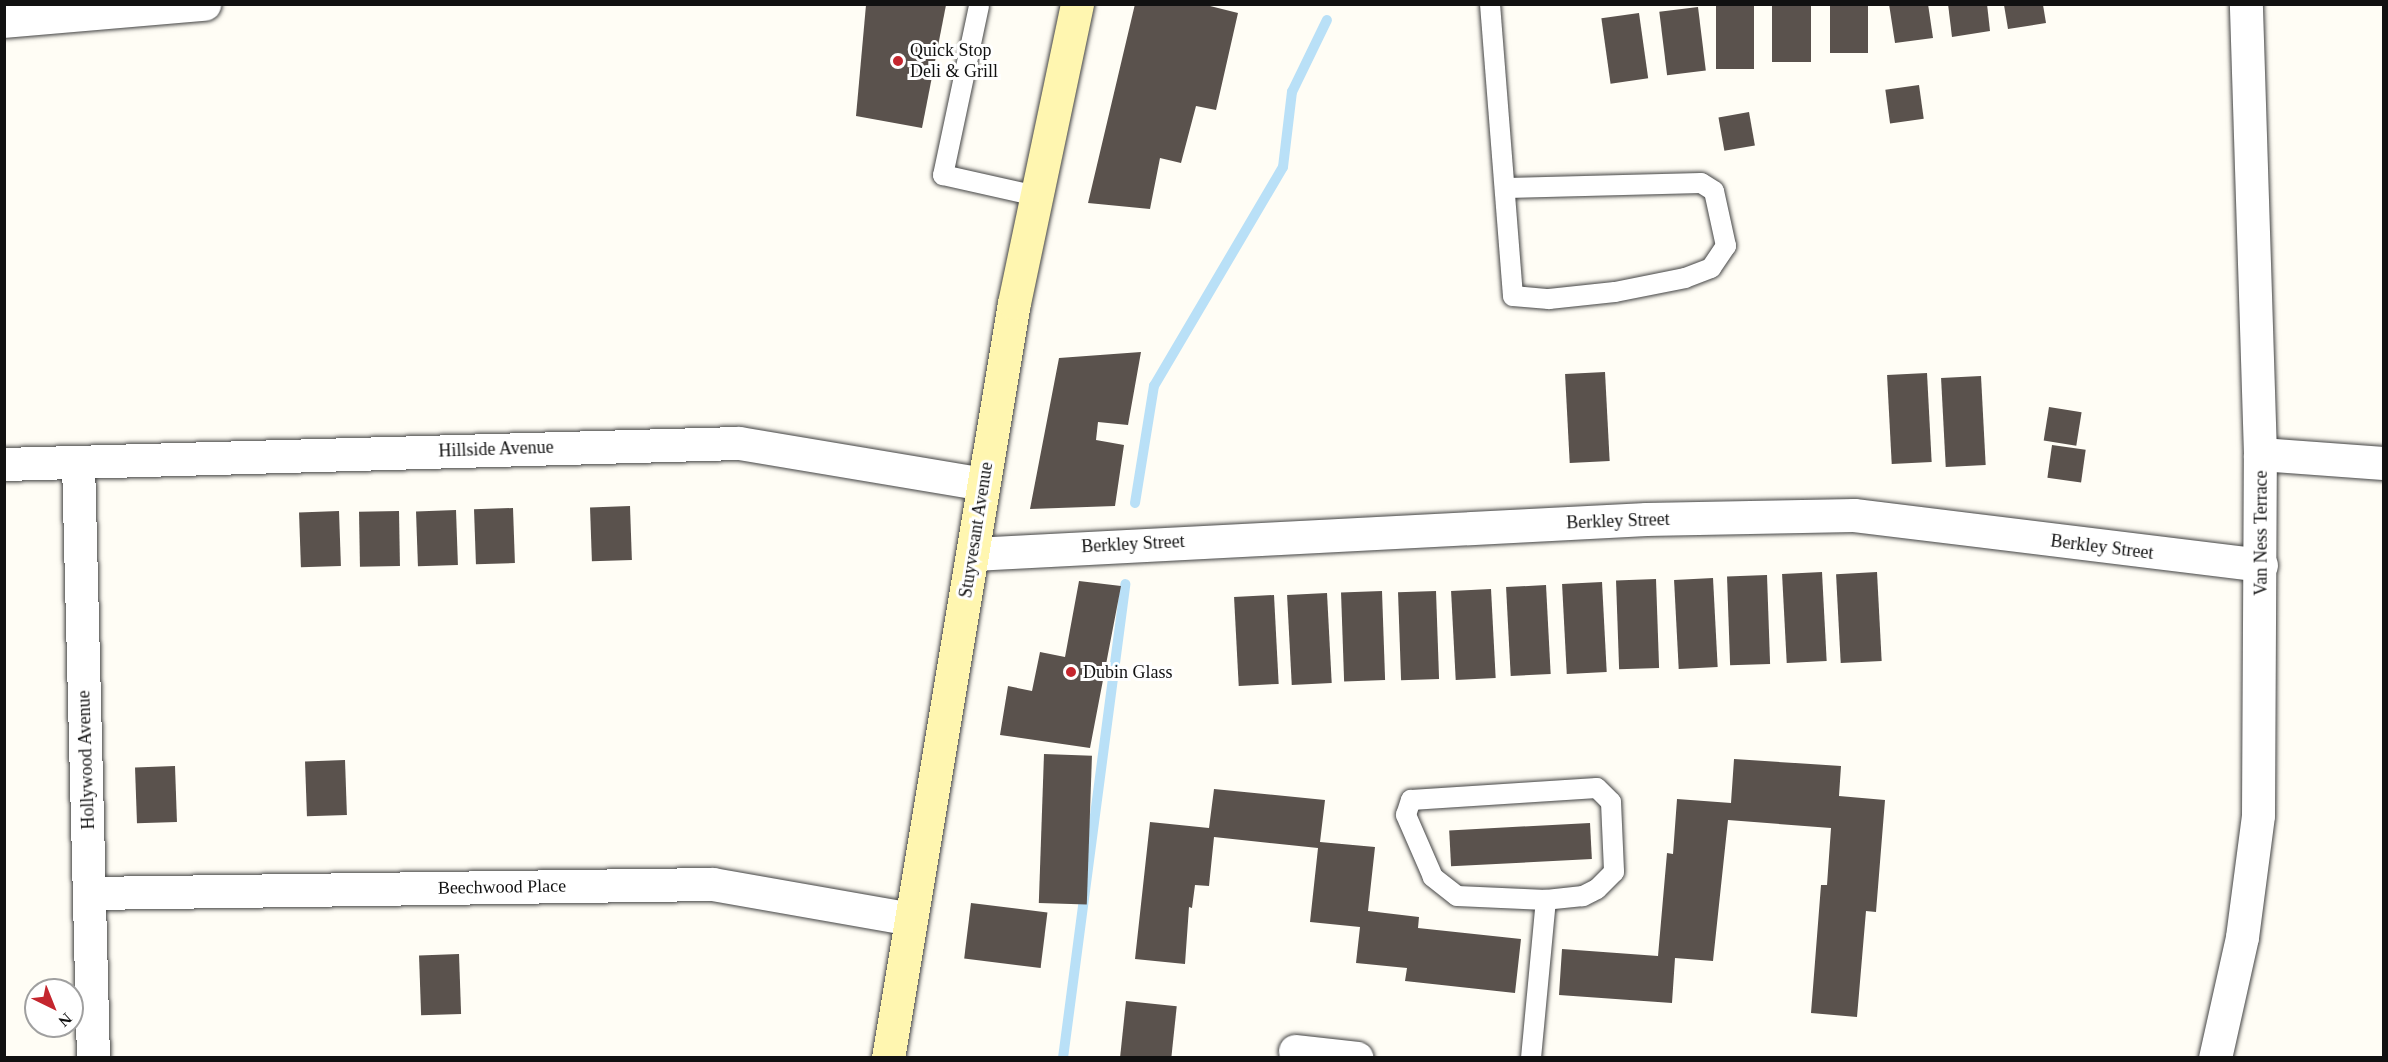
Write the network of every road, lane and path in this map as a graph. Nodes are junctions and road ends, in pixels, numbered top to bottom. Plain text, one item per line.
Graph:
1 (204, 4) edge
2 (1077, 4) edge
3 (1490, 4) edge
4 (2246, 4) edge
5 (979, 6) dead end
6 (4, 21) edge
7 (1507, 188) junction
8 (1037, 196) junction
9 (2260, 454) junction
10 (78, 462) junction
11 (2384, 463) edge
12 (4, 464) edge
13 (983, 484) junction
14 (973, 554) junction
15 (2261, 565) junction
16 (90, 893) junction
17 (1546, 900) junction
18 (911, 919) junction
19 (1295, 1051) dead end
20 (93, 1058) edge
21 (888, 1058) edge
22 (1357, 1058) edge
23 (1531, 1058) edge
24 (2215, 1058) edge

1 - 6 street
2 - 8 main road, Stuyvesant Avenue
3 - 7 lane
4 - 9 street, Van Ness Terrace
5 - 8 lane
7 - 7 lane
8 - 13 main road, Stuyvesant Avenue
9 - 11 street
9 - 15 street, Van Ness Terrace
10 - 12 street, Hillside Avenue
10 - 13 street, Hillside Avenue
10 - 16 street, Hollywood Avenue
13 - 14 main road, Stuyvesant Avenue
14 - 15 street, Berkley Street
14 - 18 main road, Stuyvesant Avenue
15 - 24 street, Van Ness Terrace
16 - 18 street, Beechwood Place
16 - 20 street, Hollywood Avenue
17 - 17 lane
17 - 23 lane
18 - 21 main road, Stuyvesant Avenue
19 - 22 street

